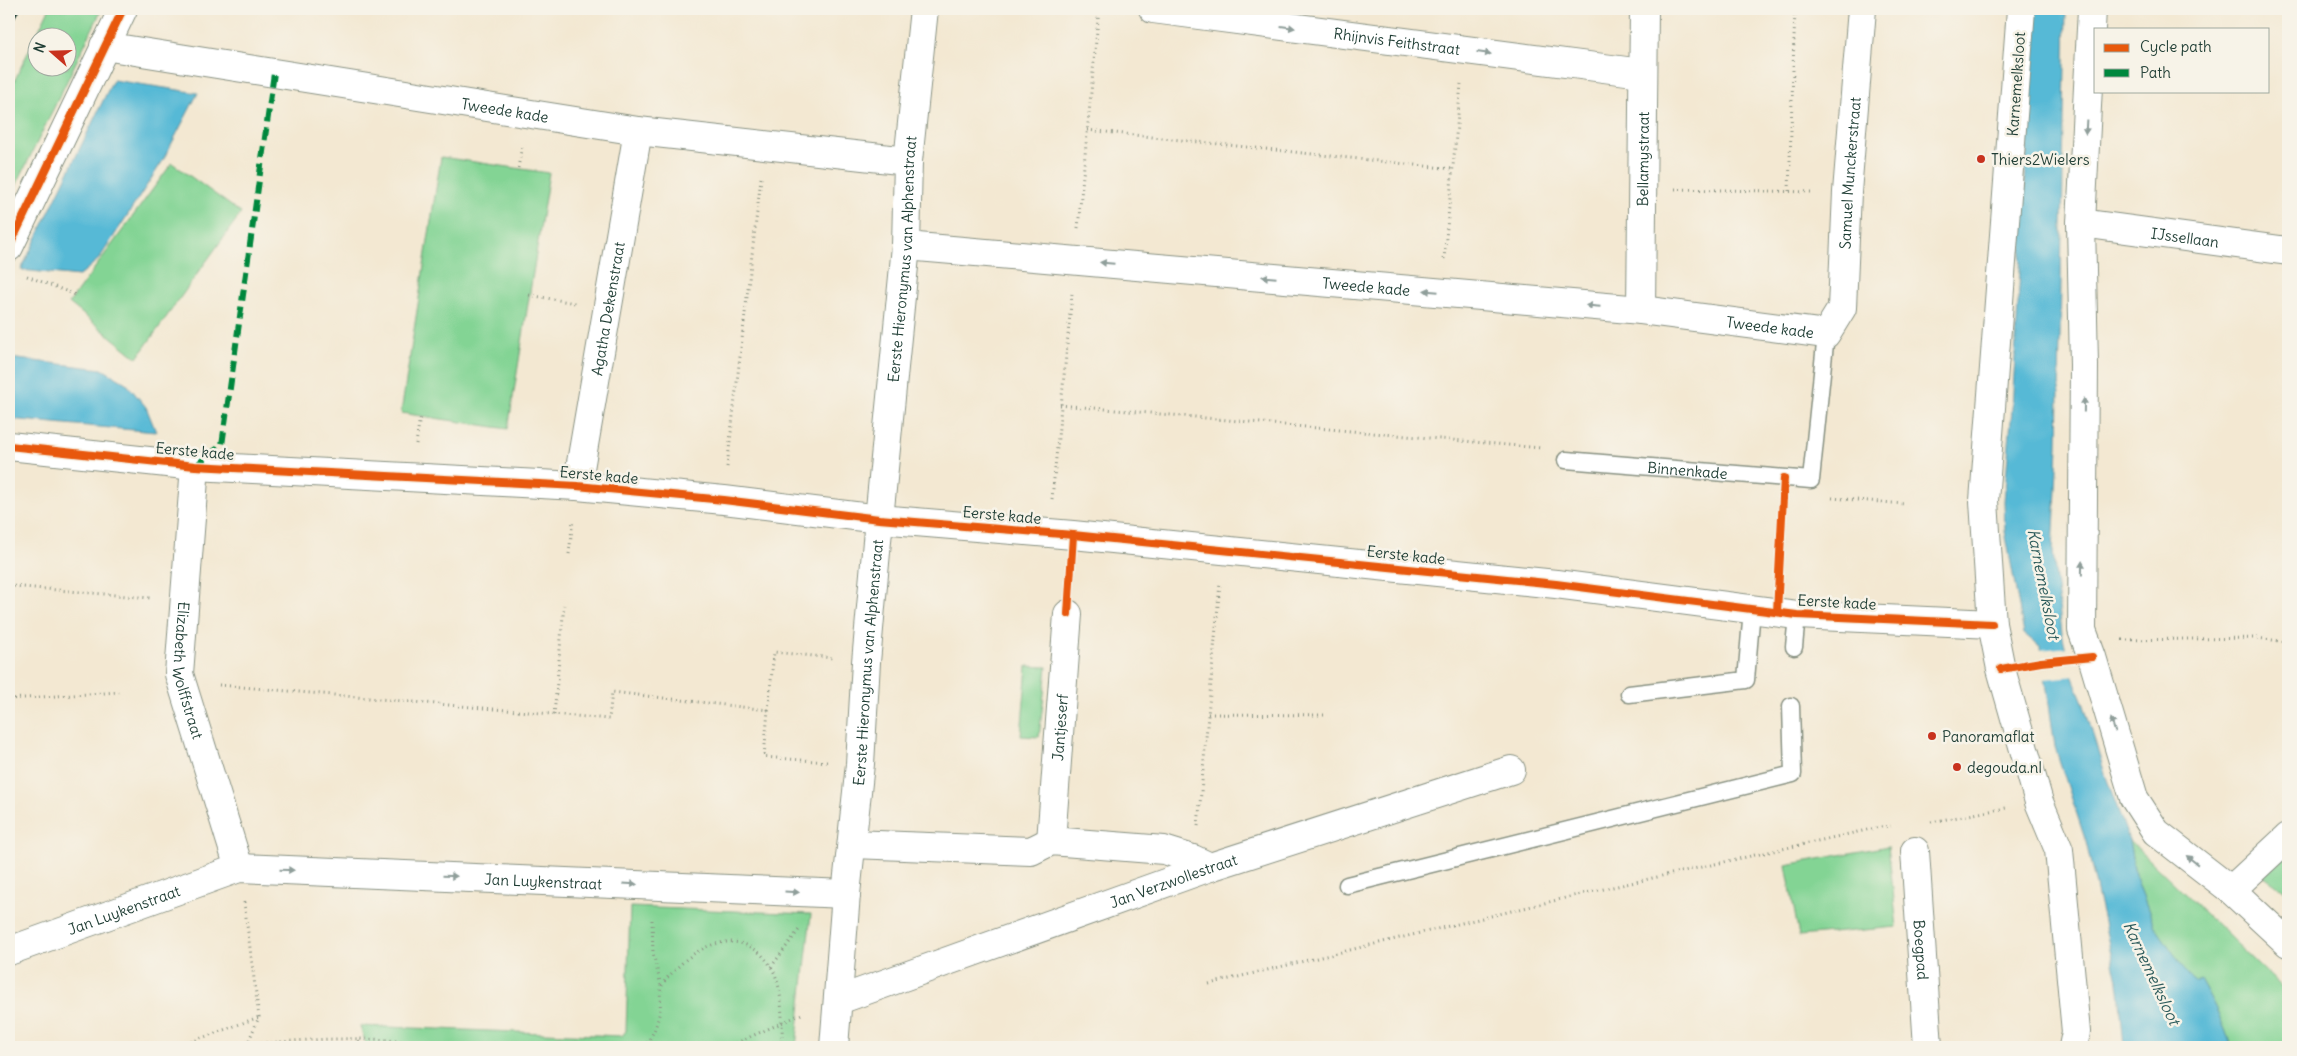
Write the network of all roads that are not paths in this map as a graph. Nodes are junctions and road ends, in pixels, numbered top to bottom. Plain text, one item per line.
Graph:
1 (123, 9) edge
2 (924, 9) edge
3 (1153, 9) edge
4 (1644, 9) edge
5 (1862, 9) edge
6 (2007, 9) edge
7 (2021, 9) edge
8 (2092, 9) edge
9 (104, 46) junction
10 (1642, 73) junction
11 (638, 131) junction
12 (908, 161) junction
13 (2081, 223) junction
14 (906, 246) junction
15 (9, 247) edge
16 (2288, 252) edge
17 (1641, 310) junction
18 (1826, 334) junction
19 (9, 446) edge
20 (1566, 460) road end
21 (195, 466) junction
22 (577, 486) junction
23 (879, 519) junction
24 (1752, 608) junction
25 (1068, 614) dead end
26 (1798, 615) junction
27 (1992, 624) junction
28 (1794, 647) dead end
29 (1629, 694) dead end
30 (1791, 706) dead end
31 (1511, 770) dead end
32 (2288, 836) edge
33 (1914, 838) road end
34 (1052, 841) junction
35 (852, 844) junction
36 (1202, 863) junction
37 (239, 868) junction
38 (1347, 885) dead end
39 (2231, 890) junction
40 (846, 894) junction
41 (2288, 943) edge
42 (9, 951) edge
43 (839, 1000) junction
44 (834, 1047) edge
45 (1928, 1047) edge
46 (2072, 1047) edge

1 - 9 street
2 - 12 street, Eerste Hieronymus van Alphenstraat
3 -> 10 street, Rhijnvis Feithstraat
4 - 10 street, Bellamystraat
5 - 18 street, Samuel Munckerstraat
6 - 7 street
7 - 27 street, Karnemelksloot
8 -> 13 street
9 - 11 street, Tweede kade
9 - 15 street
10 - 17 street, Bellamystraat
11 - 12 street, Tweede kade
11 - 22 street, Agatha Dekenstraat
12 - 14 street, Eerste Hieronymus van Alphenstraat
13 - 16 street, IJssellaan
39 -> 13 street
17 -> 14 street, Tweede kade
14 - 23 street, Eerste Hieronymus van Alphenstraat
17 - 18 street, Tweede kade
18 - 20 lane, Binnenkade
19 - 21 street, Eerste kade
21 - 22 street, Eerste kade
21 - 37 street, Elizabeth Wolffstraat
22 - 23 street, Eerste kade
23 - 24 street, Eerste kade
23 - 35 street, Eerste Hieronymus van Alphenstraat
24 - 26 street, Eerste kade
24 - 29 lane
25 - 34 street, Jantjeserf
26 - 27 street, Eerste kade
26 - 28 lane, Eerste kade
27 - 46 street, Karnemelksloot
30 - 38 lane
31 - 36 street, Jan Verzwollestraat
32 - 39 street
33 - 45 street, Boegpad
34 - 35 street
34 - 36 street
35 - 40 street, Eerste Hieronymus van Alphenstraat
36 - 43 street, Jan Verzwollestraat
37 -> 40 street, Jan Luykenstraat
37 - 42 street, Jan Luykenstraat
39 - 41 street
40 - 43 street, Eerste Hieronymus van Alphenstraat
43 - 44 street, Eerste Hieronymus van Alphenstraat

